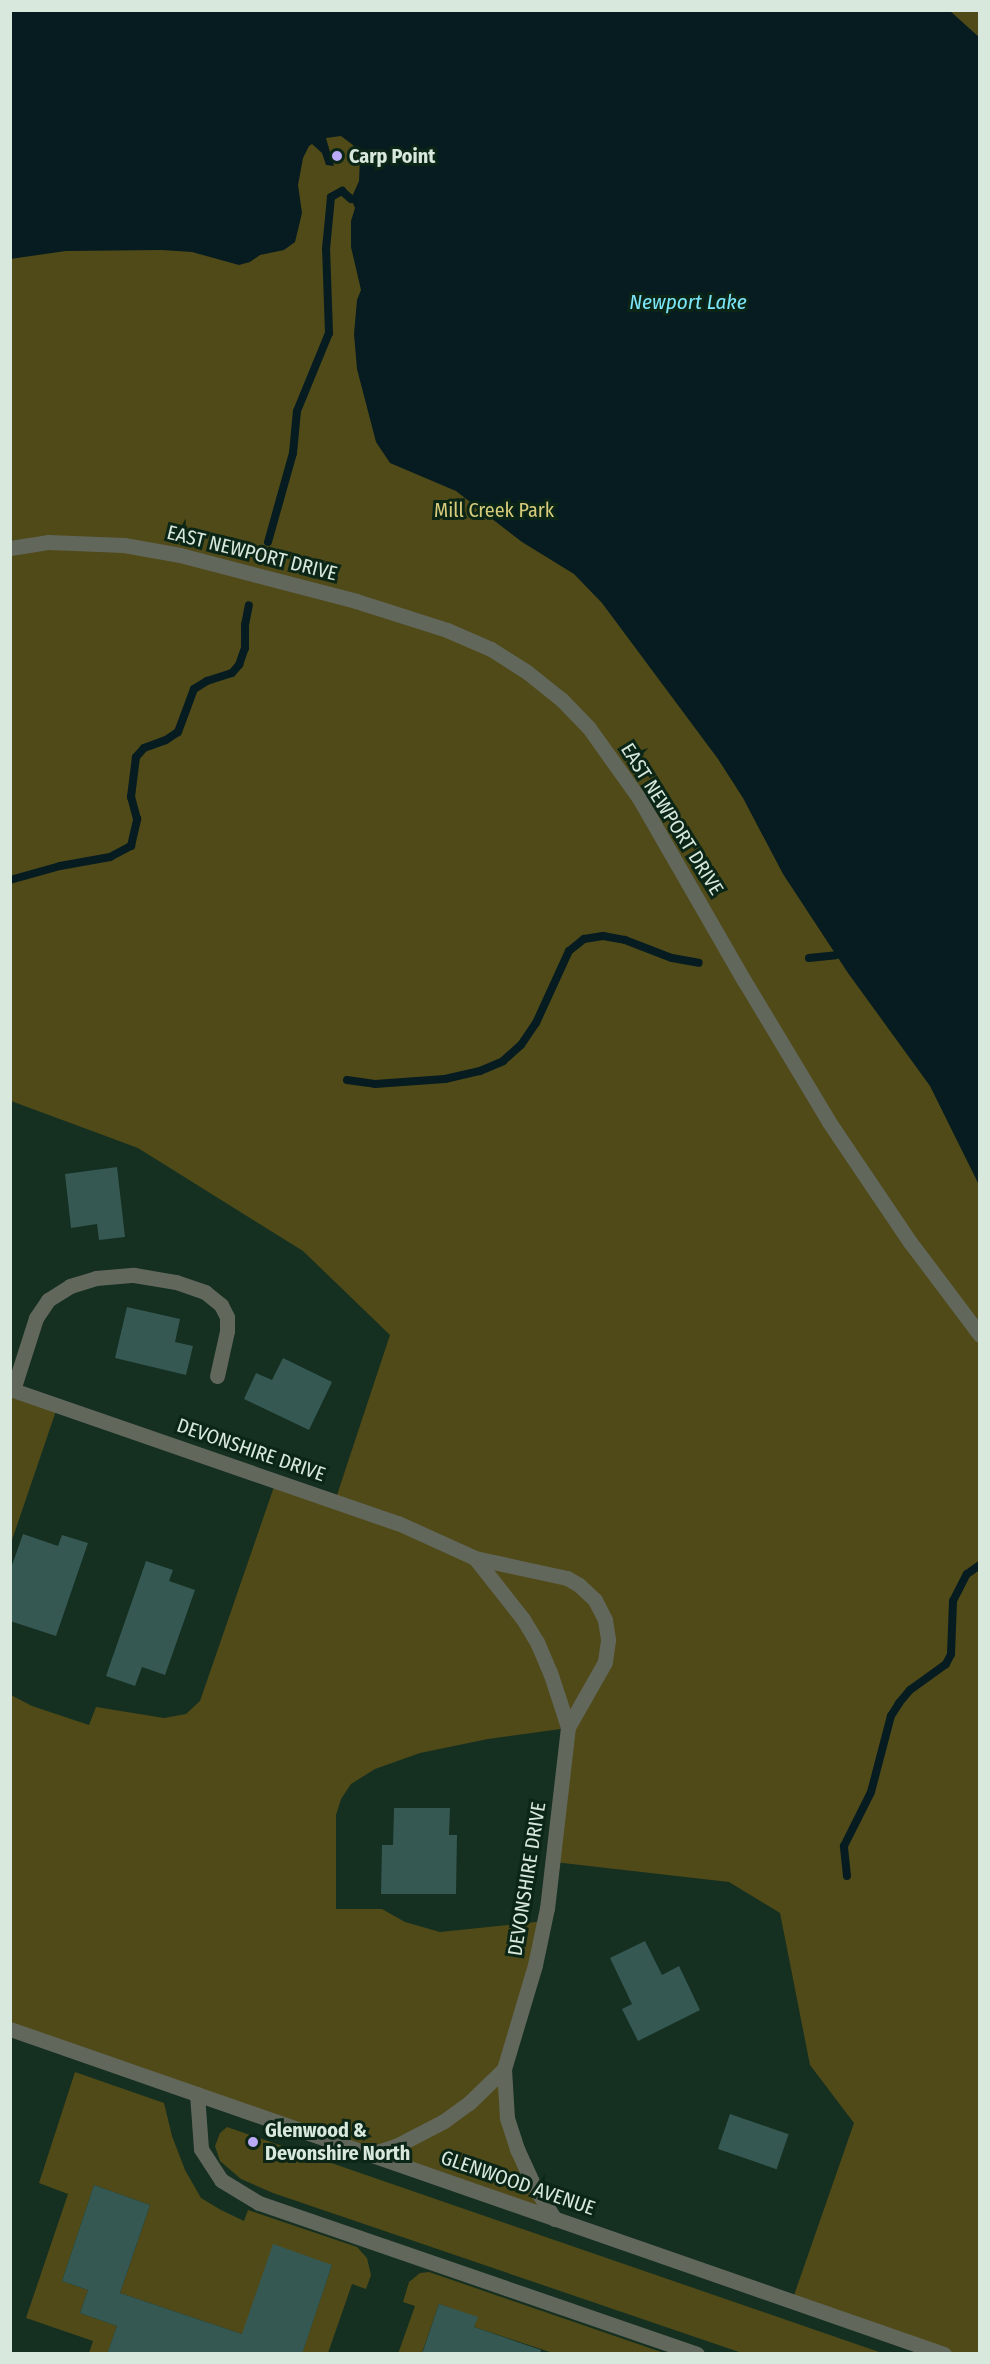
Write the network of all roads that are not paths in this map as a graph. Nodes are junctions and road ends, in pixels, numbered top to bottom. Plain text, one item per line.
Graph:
1 (10, 548) edge
2 (980, 1335) edge
3 (217, 1376) dead end
4 (12, 1389) edge
5 (476, 1558) junction
6 (568, 1728) junction
7 (10, 2029) edge
8 (504, 2069) junction
9 (197, 2094) junction
10 (371, 2154) junction
11 (555, 2219) junction
12 (698, 2354) edge
13 (944, 2354) edge

1 - 2 street, EAST NEWPORT DRIVE
3 - 4 street
4 - 5 street, DEVONSHIRE DRIVE
5 - 6 street, DEVONSHIRE DRIVE
5 - 6 street, DEVONSHIRE DRIVE
6 - 8 street, DEVONSHIRE DRIVE
7 - 9 street, GLENWOOD AVENUE
8 - 10 street, DEVONSHIRE DRIVE
8 - 11 street, DEVONSHIRE DRIVE
9 - 10 street, GLENWOOD AVENUE
9 - 12 street
10 - 11 street, GLENWOOD AVENUE
11 - 13 street, GLENWOOD AVENUE

